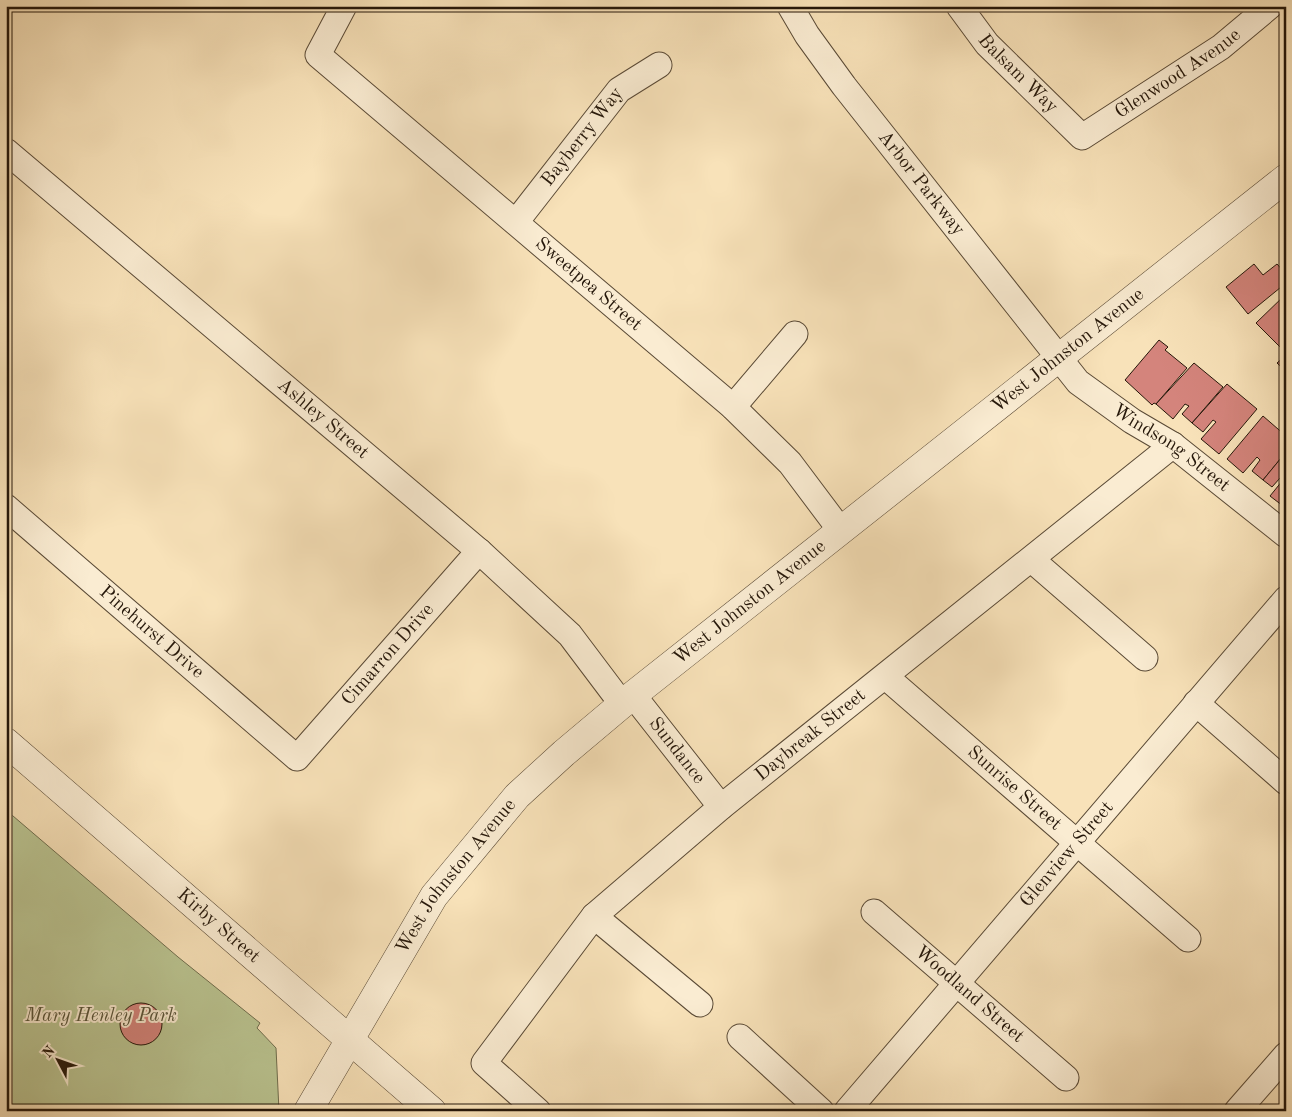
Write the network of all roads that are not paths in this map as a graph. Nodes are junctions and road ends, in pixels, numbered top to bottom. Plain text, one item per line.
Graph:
1 (344, 6) edge
2 (790, 6) edge
3 (959, 6) edge
4 (1270, 6) edge
5 (659, 65) dead end
6 (1082, 137) joint
7 (6, 151) edge
8 (1283, 187) edge
9 (516, 222) junction
10 (795, 334) dead end
11 (1059, 358) junction
12 (733, 407) junction
13 (1173, 445) junction
14 (6, 507) edge
15 (841, 531) junction
16 (1286, 535) edge
17 (479, 551) junction
18 (1032, 560) junction
19 (1286, 599) edge
20 (1145, 658) dead end
21 (886, 677) junction
22 (628, 700) junction
23 (1196, 703) junction
24 (6, 742) edge
25 (297, 758) joint
26 (1286, 782) edge
27 (722, 807) junction
28 (1077, 842) junction
29 (874, 912) dead end
30 (594, 916) junction
31 (1188, 939) dead end
32 (956, 984) junction
33 (700, 1004) dead end
34 (740, 1037) dead end
35 (350, 1040) junction
36 (1286, 1055) edge
37 (1066, 1078) dead end
38 (308, 1111) edge
39 (432, 1111) edge
40 (538, 1111) edge
41 (821, 1111) edge
42 (847, 1111) edge
43 (1237, 1111) edge

1 - 9 street, Sweetpea Street
2 - 11 street, Arbor Parkway
3 - 6 street, Balsam Way
4 - 6 street, Glenwood Avenue
5 - 9 street, Bayberry Way
7 - 17 street, Ashley Street
8 - 11 street, West Johnston Avenue
9 - 12 street, Sweetpea Street
10 - 12 street
11 - 13 street, Windsong Street
11 - 15 street, West Johnston Avenue
12 - 15 street, Sweetpea Street
13 - 16 street, Windsong Street
13 - 18 street, Daybreak Street
14 - 25 street, Pinehurst Drive
15 - 22 street, West Johnston Avenue
17 - 22 street, Ashley Street
17 - 25 street, Cimarron Drive
18 - 20 street
18 - 21 street, Daybreak Street
19 - 23 street, Glenview Street
21 - 27 street, Daybreak Street
21 - 28 street, Sunrise Street
22 - 27 street, Sundance
22 - 35 street, West Johnston Avenue
23 - 26 street
23 - 28 street, Glenview Street
24 - 35 street, Kirby Street
27 - 30 street, Daybreak Street
28 - 31 street, Sunrise Street
28 - 32 street, Glenview Street
29 - 32 street, Woodland Street
30 - 33 street
30 - 40 street, Daybreak Street
32 - 37 street, Woodland Street
32 - 42 street, Glenview Street
34 - 41 street
35 - 38 street, West Johnston Avenue
35 - 39 street, Kirby Street
36 - 43 street

